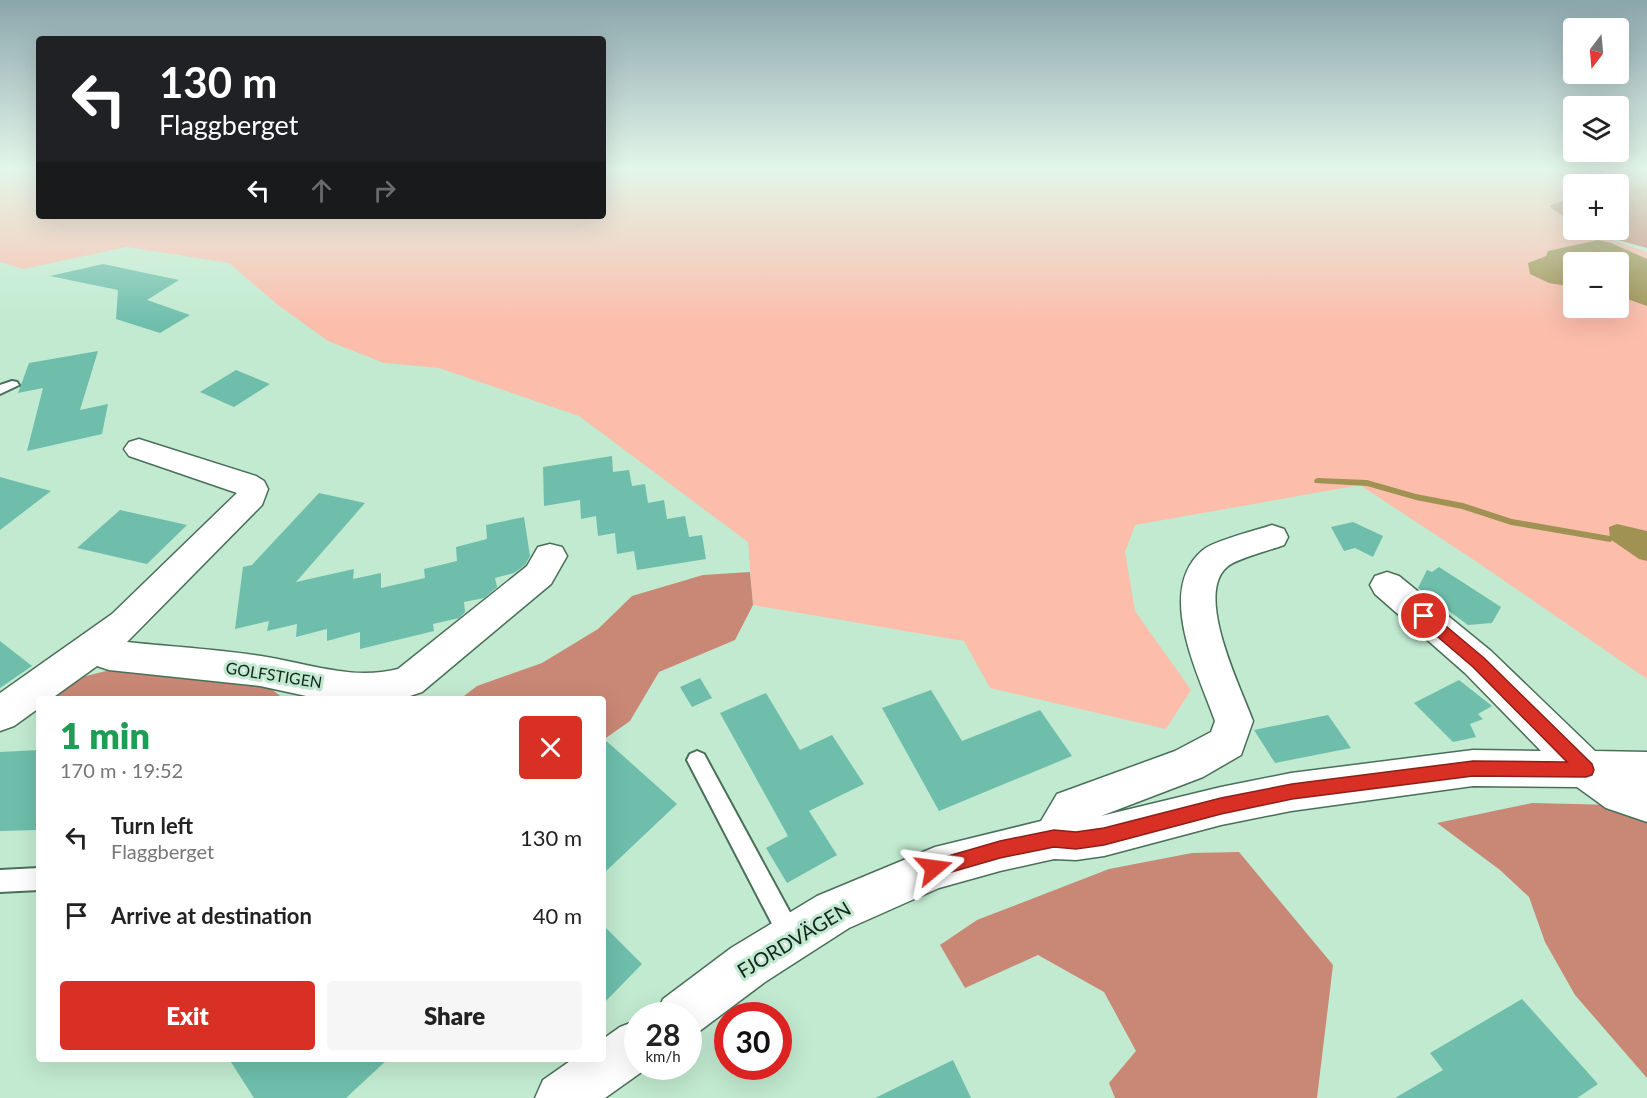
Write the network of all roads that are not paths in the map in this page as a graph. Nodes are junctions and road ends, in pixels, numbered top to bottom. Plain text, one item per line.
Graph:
1 (140, 449) dead end
2 (1272, 537) dead end
3 (550, 556) dead end
4 (1387, 585) dead end
5 (92, 650) junction
6 (0, 714) edge
7 (697, 760) dead end
8 (1586, 770) junction
9 (1647, 770) edge
10 (1647, 803) edge
11 (1054, 839) junction
12 (36, 879) edge
13 (0, 881) edge
14 (791, 938) junction
15 (699, 1002) edge
16 (624, 1055) edge
17 (561, 1098) edge

1 - 5 street
2 - 11 street
3 - 5 street, GOLFSTIGEN
4 - 8 street
5 - 6 street
7 - 14 lane
8 - 9 street, FJORDVÄGEN
8 - 10 street
8 - 11 street, FJORDVÄGEN
11 - 14 street, FJORDVÄGEN
12 - 13 lane
14 - 15 street, FJORDVÄGEN
16 - 17 street

